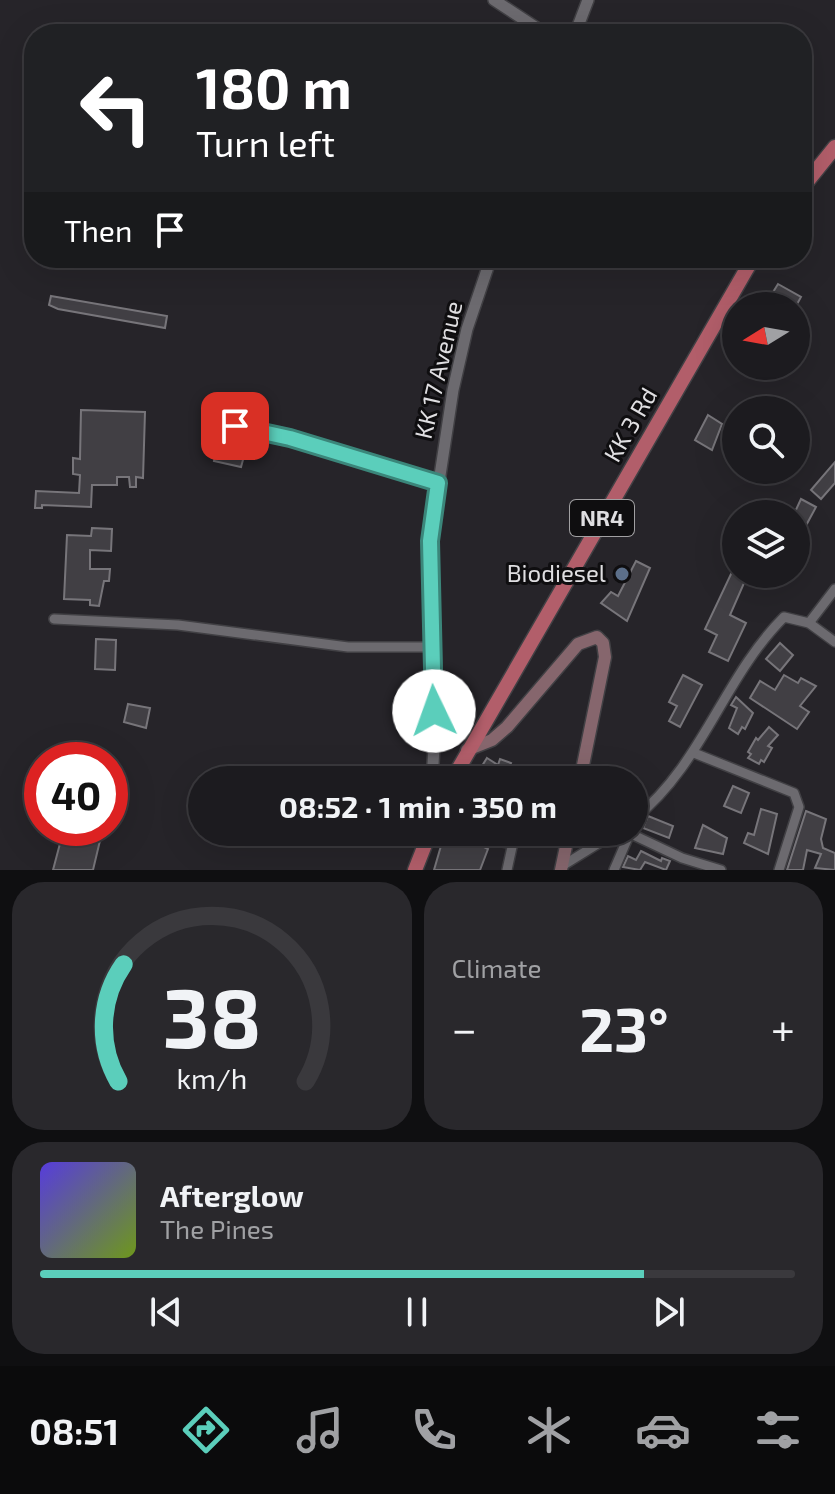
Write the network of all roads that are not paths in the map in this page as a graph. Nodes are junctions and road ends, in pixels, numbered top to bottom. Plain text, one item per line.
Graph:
1 (494, 0) edge
2 (588, 0) edge
3 (531, 24) edge
4 (579, 24) edge
5 (835, 147) edge
6 (812, 176) edge
7 (488, 268) edge
8 (747, 268) edge
9 (235, 426) dead end
10 (438, 483) junction
11 (835, 589) edge
12 (54, 619) dead end
13 (809, 623) junction
14 (835, 642) edge
15 (430, 647) junction
16 (467, 751) junction
17 (694, 753) junction
18 (433, 766) edge
19 (459, 766) edge
20 (583, 766) edge
21 (648, 806) edge
22 (648, 842) edge
23 (424, 846) edge
24 (511, 846) edge
25 (566, 846) edge
26 (595, 846) edge
27 (624, 846) edge
28 (561, 868) edge
29 (415, 870) edge
30 (507, 870) edge
31 (614, 870) edge
32 (721, 870) edge
33 (779, 870) edge

1 - 3 street
2 - 4 street
5 - 6 highway
7 - 10 street, KK 17 Avenue
8 - 16 highway, KK 3 Rd / NR4
9 - 10 street
10 - 15 street, KK 17 Avenue
11 - 13 street
12 - 15 street
13 - 14 street
13 - 17 street
15 - 18 street, KK 17 Avenue
16 - 19 highway, KK 3 Rd / NR4
16 - 20 main road
17 - 21 street
17 - 33 street
22 - 32 street
23 - 29 highway
24 - 30 street
25 - 28 main road
26 - 28 street
27 - 31 street

